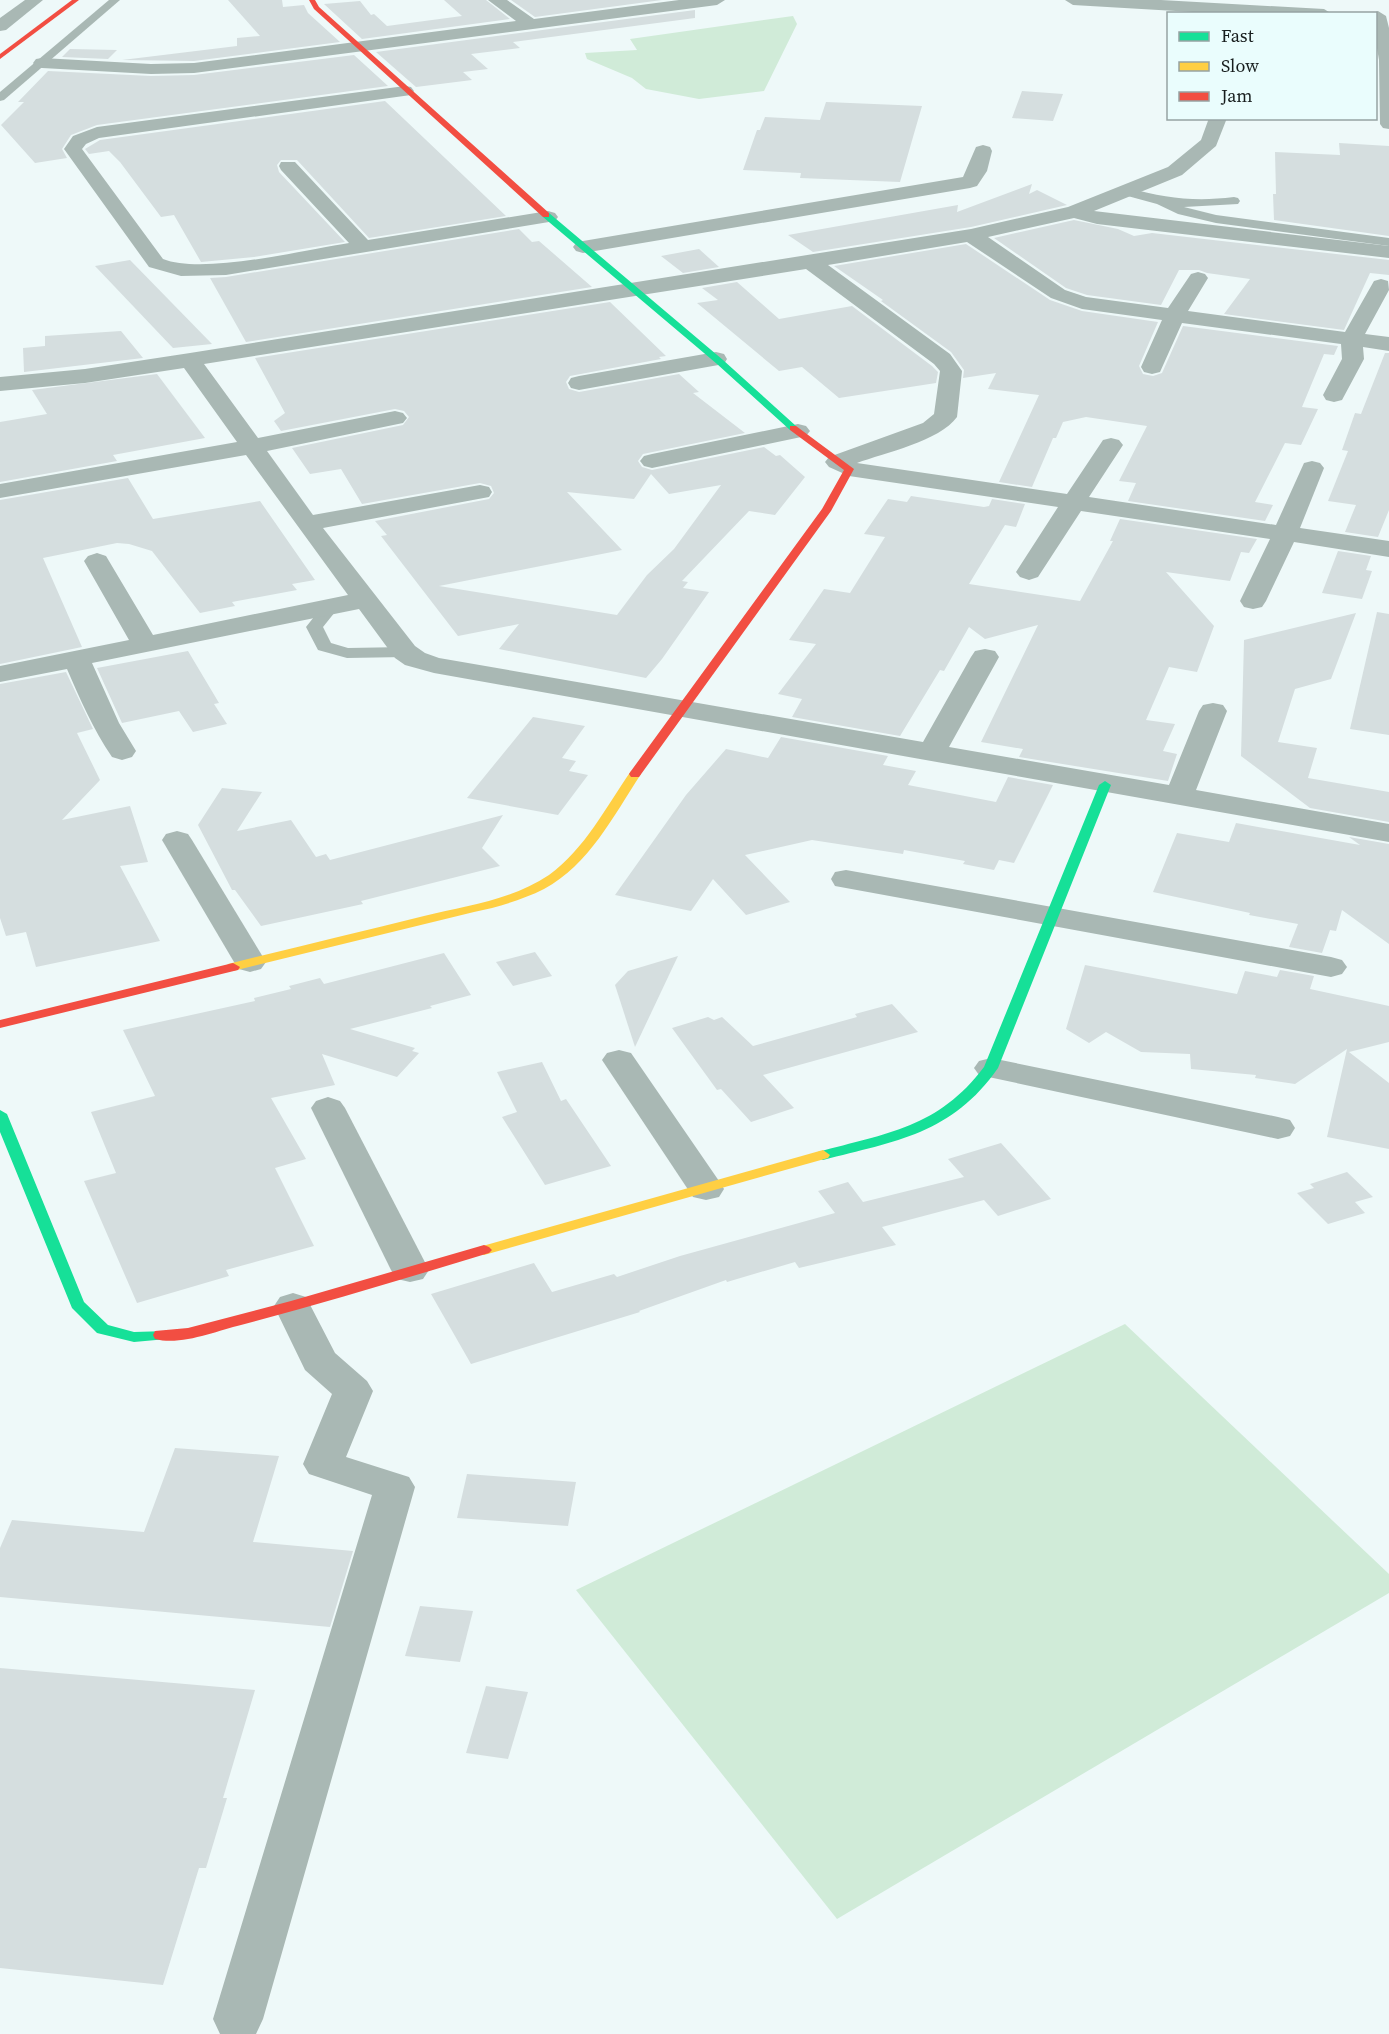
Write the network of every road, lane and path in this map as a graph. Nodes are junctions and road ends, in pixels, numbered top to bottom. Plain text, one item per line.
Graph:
1 (35, 0) edge
2 (45, 0) edge
3 (76, 0) edge
4 (115, 0) edge
5 (312, 0) edge
6 (496, 0) edge
7 (717, 0) edge
8 (1073, 0) edge
9 (1091, 1) edge
10 (1232, 8) edge
11 (1293, 12) edge
12 (1381, 16) edge
13 (529, 23) junction
14 (0, 26) edge
15 (358, 47) junction
16 (0, 57) edge
17 (1388, 60) edge
18 (42, 63) junction
19 (405, 91) junction
20 (0, 98) edge
21 (1217, 120) edge
22 (1389, 124) edge
23 (983, 151) dead end
24 (288, 166) dead end
25 (1128, 192) junction
26 (1161, 201) junction
27 (1234, 201) dead end
28 (1074, 212) junction
29 (548, 217) junction
30 (971, 235) junction
31 (1389, 242) edge
32 (363, 246) junction
33 (583, 248) junction
34 (1389, 252) edge
35 (810, 262) junction
36 (1198, 278) dead end
37 (1381, 285) dead end
38 (633, 290) junction
39 (1174, 316) junction
40 (1352, 339) junction
41 (1389, 344) edge
42 (716, 359) junction
43 (190, 360) junction
44 (1152, 367) dead end
45 (579, 383) dead end
46 (0, 384) edge
47 (1334, 395) dead end
48 (395, 418) dead end
49 (798, 431) junction
50 (1111, 445) dead end
51 (250, 447) junction
52 (652, 461) dead end
53 (843, 465) junction
54 (1312, 468) dead end
55 (0, 492) edge
56 (480, 492) dead end
57 (1073, 503) junction
58 (307, 524) junction
59 (1285, 534) junction
60 (1389, 549) edge
61 (98, 561) dead end
62 (1029, 572) dead end
63 (364, 600) junction
64 (1253, 601) dead end
65 (332, 607) junction
66 (146, 645) junction
67 (405, 652) junction
68 (985, 657) dead end
69 (76, 659) junction
70 (0, 675) edge
71 (681, 708) junction
72 (1213, 711) dead end
73 (122, 751) dead end
74 (931, 753) junction
75 (1105, 785) junction
76 (1179, 797) junction
77 (1389, 833) edge
78 (177, 840) dead end
79 (846, 879) dead end
80 (1052, 916) junction
81 (250, 962) junction
82 (1331, 967) dead end
83 (0, 1024) edge
84 (619, 1060) dead end
85 (992, 1068) junction
86 (328, 1108) dead end
87 (0, 1114) edge
88 (1278, 1128) dead end
89 (706, 1189) junction
90 (411, 1270) junction
91 (293, 1306) junction
92 (238, 2019) dead end

1 - 14 street
2 - 3 street
3 - 16 street
4 - 18 lane
5 - 15 street
6 - 13 street
7 - 13 street
8 - 9 street
9 - 10 street
10 - 11 street
12 - 17 street
13 - 15 street
15 - 18 street
15 - 19 street
17 - 22 street
18 - 20 lane
19 - 29 street
19 - 32 street
21 - 25 street
23 - 33 street
24 - 32 street
25 - 26 lane
25 - 28 street
26 - 27 lane
26 - 31 lane
28 - 30 street
28 - 34 street
29 - 32 street
29 - 33 street
30 - 35 street
30 - 39 street
33 - 38 street
35 - 38 street
35 - 53 street
36 - 39 street
37 - 40 street
38 - 42 street
38 - 43 street
39 - 40 street
39 - 44 street
40 - 41 street
40 - 47 street
42 - 45 street
42 - 49 street
43 - 46 street
43 - 51 street
48 - 51 street
49 - 52 street
49 - 53 street
50 - 57 street
51 - 55 street
51 - 58 street
53 - 57 street
53 - 71 street
54 - 59 street
56 - 58 street
57 - 59 street
57 - 62 street
58 - 63 street
59 - 60 street
59 - 64 street
61 - 66 street
63 - 65 street
63 - 67 street
65 - 66 street
65 - 67 lane
66 - 69 street
67 - 71 street
68 - 74 street
69 - 70 street
69 - 73 street
71 - 74 street
71 - 81 street
72 - 76 street
74 - 75 street
75 - 76 street
75 - 80 street
76 - 77 street
78 - 81 street
79 - 80 street
80 - 82 street
80 - 85 street
81 - 83 street
84 - 89 street
85 - 88 street
85 - 89 street
86 - 90 street
87 - 91 street
89 - 90 street
90 - 91 street
91 - 92 street

